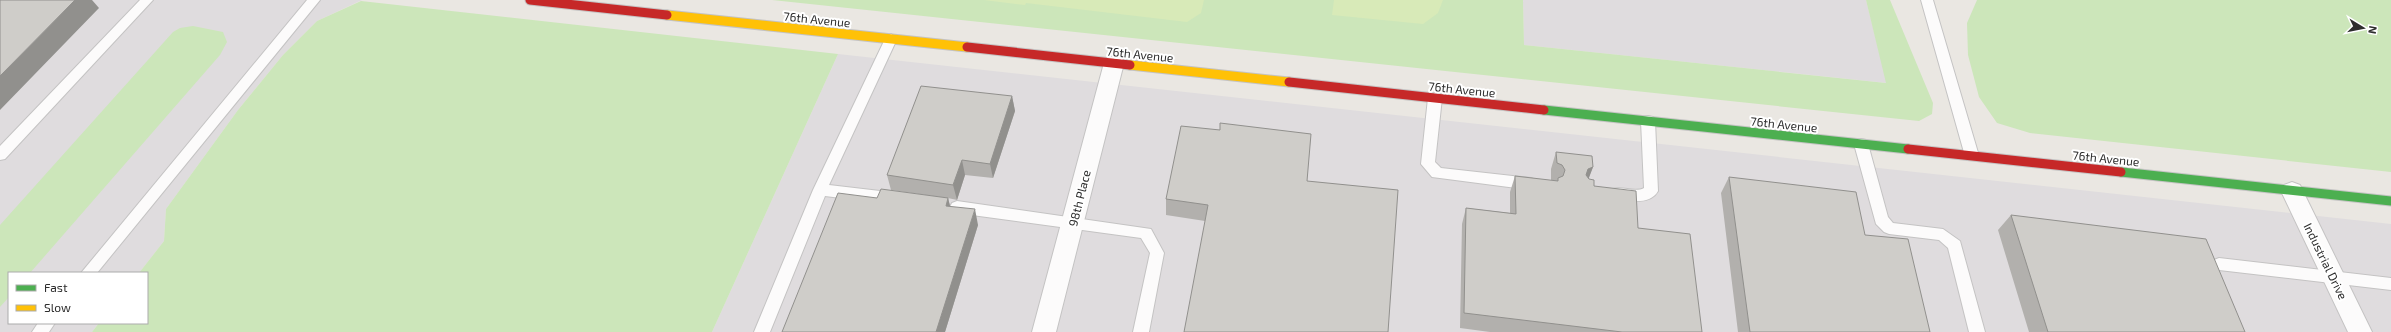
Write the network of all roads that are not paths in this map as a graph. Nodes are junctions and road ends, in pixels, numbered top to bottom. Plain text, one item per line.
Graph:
1 (147, 0) edge
2 (314, 0) edge
3 (530, 0) edge
4 (1927, 0) edge
5 (891, 39) junction
6 (1114, 63) junction
7 (1435, 98) junction
8 (1648, 121) junction
9 (1861, 144) junction
10 (0, 155) edge
11 (1972, 156) junction
12 (1543, 186) edge
13 (820, 190) junction
14 (2292, 191) junction
15 (1604, 192) edge
16 (910, 201) edge
17 (2391, 201) edge
18 (941, 205) edge
19 (1072, 224) junction
20 (2219, 264) dead end
21 (89, 272) edge
22 (2334, 278) junction
23 (2391, 284) edge
24 (46, 324) edge
25 (40, 332) edge
26 (762, 332) edge
27 (1044, 332) edge
28 (1141, 332) edge
29 (1977, 332) edge
30 (2360, 332) edge

1 - 10 lane
2 - 21 lane
3 - 5 street, 76th Avenue
4 - 11 lane
5 - 6 street, 76th Avenue
5 - 13 lane
6 - 7 street, 76th Avenue
6 - 19 street, 98th Place
7 - 8 street, 76th Avenue
7 - 12 lane
8 - 9 street, 76th Avenue
8 - 15 lane
9 - 11 street, 76th Avenue
9 - 29 lane
11 - 14 street, 76th Avenue
13 - 16 lane
13 - 26 lane
14 - 17 street, 76th Avenue
14 - 22 street, Industrial Drive
18 - 19 lane
19 - 27 street, 98th Place
19 - 28 lane
20 - 22 lane
22 - 23 lane
22 - 30 street, Industrial Drive
24 - 25 lane

